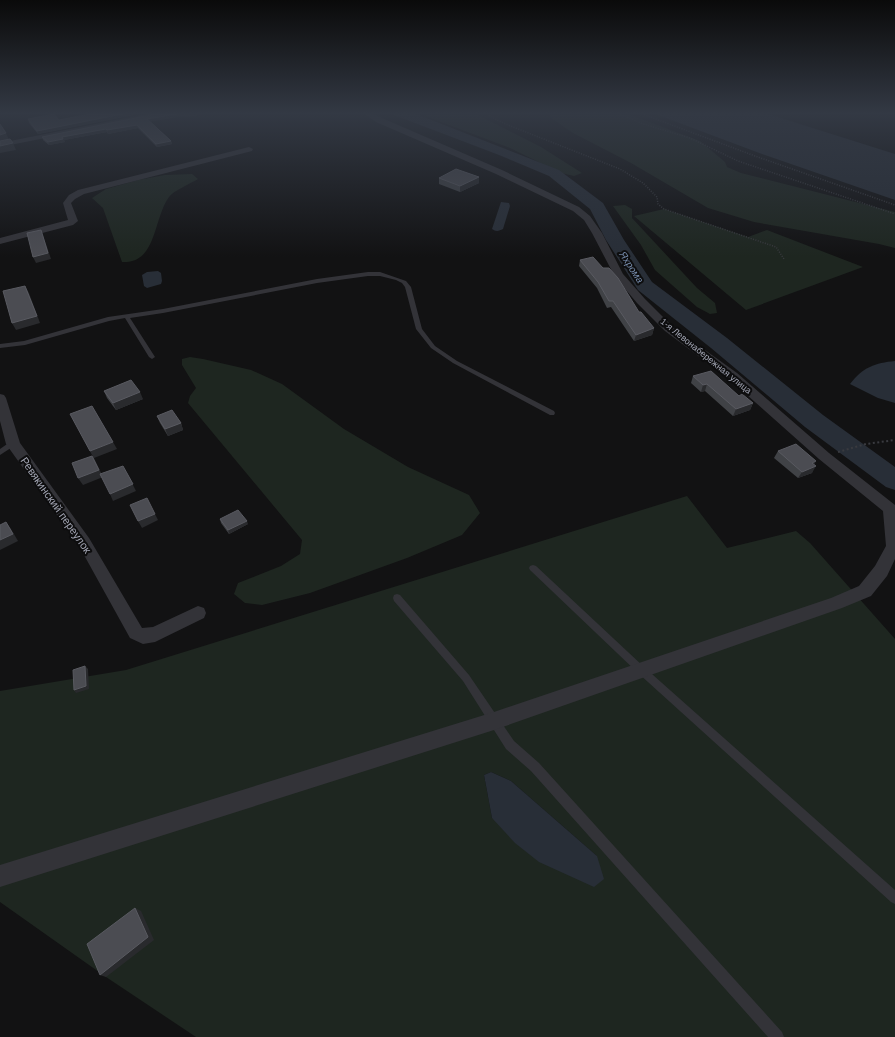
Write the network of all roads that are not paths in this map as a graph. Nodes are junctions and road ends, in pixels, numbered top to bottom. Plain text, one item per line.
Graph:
1 (205, 160) edge
2 (472, 160) edge
3 (0, 241) edge
4 (126, 316) junction
5 (0, 346) edge
6 (152, 357) dead end
7 (0, 398) edge
8 (552, 413) dead end
9 (6, 448) edge
10 (892, 510) edge
11 (533, 568) dead end
12 (397, 598) dead end
13 (198, 613) dead end
14 (642, 670) junction
15 (494, 721) junction
16 (0, 876) edge
17 (895, 898) edge
18 (777, 1037) edge

1 - 3 street
2 - 10 street, 1-я Левонабережная улица
4 - 5 lane
4 - 6 lane
4 - 8 lane
7 - 9 street, Ревякинский переулок
9 - 13 street, Ревякинский переулок
10 - 14 street
11 - 14 lane
12 - 15 lane
14 - 15 street
14 - 17 lane
15 - 16 street
15 - 18 lane

